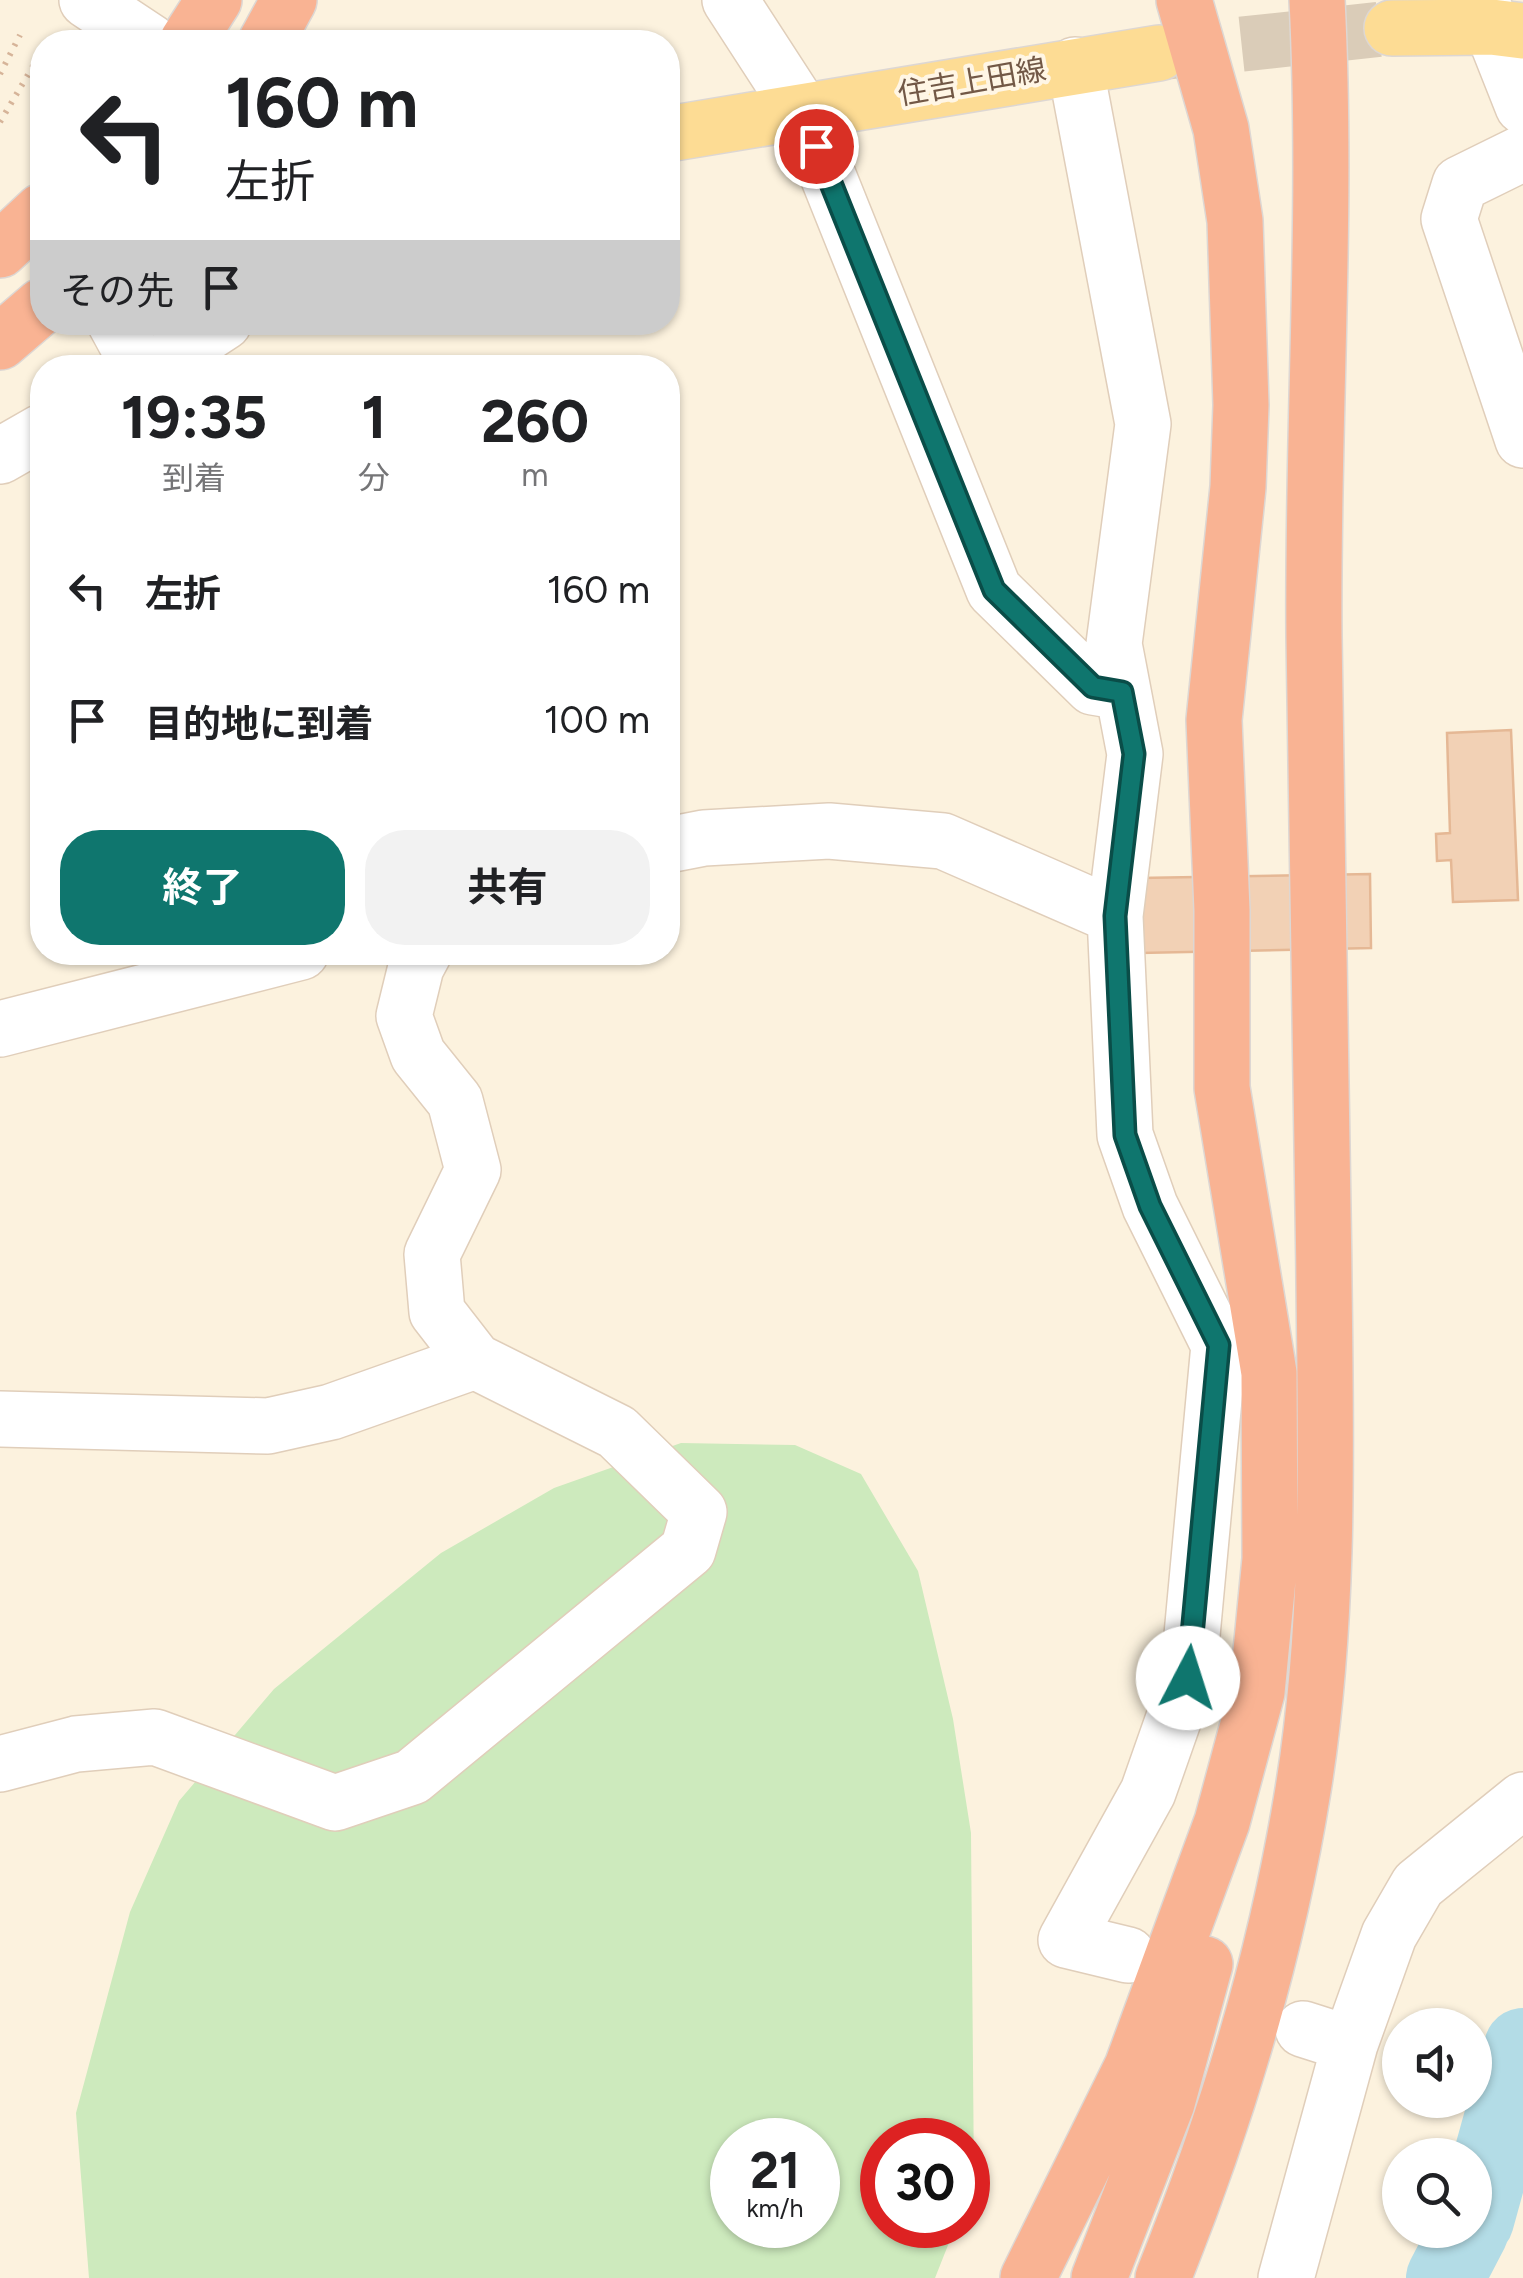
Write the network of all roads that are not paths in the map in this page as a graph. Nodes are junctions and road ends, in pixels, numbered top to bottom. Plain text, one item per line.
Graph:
1 (214, 0) edge
2 (289, 0) edge
3 (730, 0) edge
4 (1184, 0) edge
5 (1224, 0) edge
6 (1317, 0) edge
7 (1499, 19) edge
8 (1392, 28) tunnel mouth
9 (195, 30) edge
10 (273, 30) edge
11 (1160, 53) tunnel mouth
12 (1075, 65) junction
13 (1523, 106) edge
14 (802, 112) junction
15 (680, 132) edge
16 (1523, 153) edge
17 (1236, 220) junction
18 (30, 223) edge
19 (0, 250) edge
20 (30, 316) edge
21 (204, 335) edge
22 (0, 342) edge
23 (174, 355) edge
24 (30, 439) edge
25 (1523, 440) edge
26 (0, 456) edge
27 (1122, 692) junction
28 (680, 843) edge
29 (1115, 916) junction
30 (250, 965) edge
31 (417, 965) edge
32 (0, 1028) edge
33 (475, 1361) junction
34 (0, 1419) edge
35 (1257, 1692) junction
36 (0, 1764) edge
37 (1523, 1800) edge
38 (1128, 1955) dead end
39 (1028, 2278) edge
40 (1099, 2278) edge
41 (1162, 2278) edge
42 (1286, 2278) edge

1 - 9 highway
2 - 10 highway
3 - 14 street
4 - 17 highway
5 - 17 highway
6 - 41 highway
7 - 8 main road
7 - 13 street
11 - 12 main road, 住吉上田線
12 - 14 main road, 住吉上田線
12 - 27 street
14 - 15 main road, 住吉上田線
14 - 27 street
16 - 25 street
17 - 35 highway
18 - 19 highway
20 - 22 highway
21 - 23 street
24 - 26 street
27 - 29 street
28 - 29 street
29 - 38 street
30 - 32 street
31 - 33 street
33 - 34 street
33 - 36 street
35 - 39 highway
35 - 40 highway
37 - 42 street

